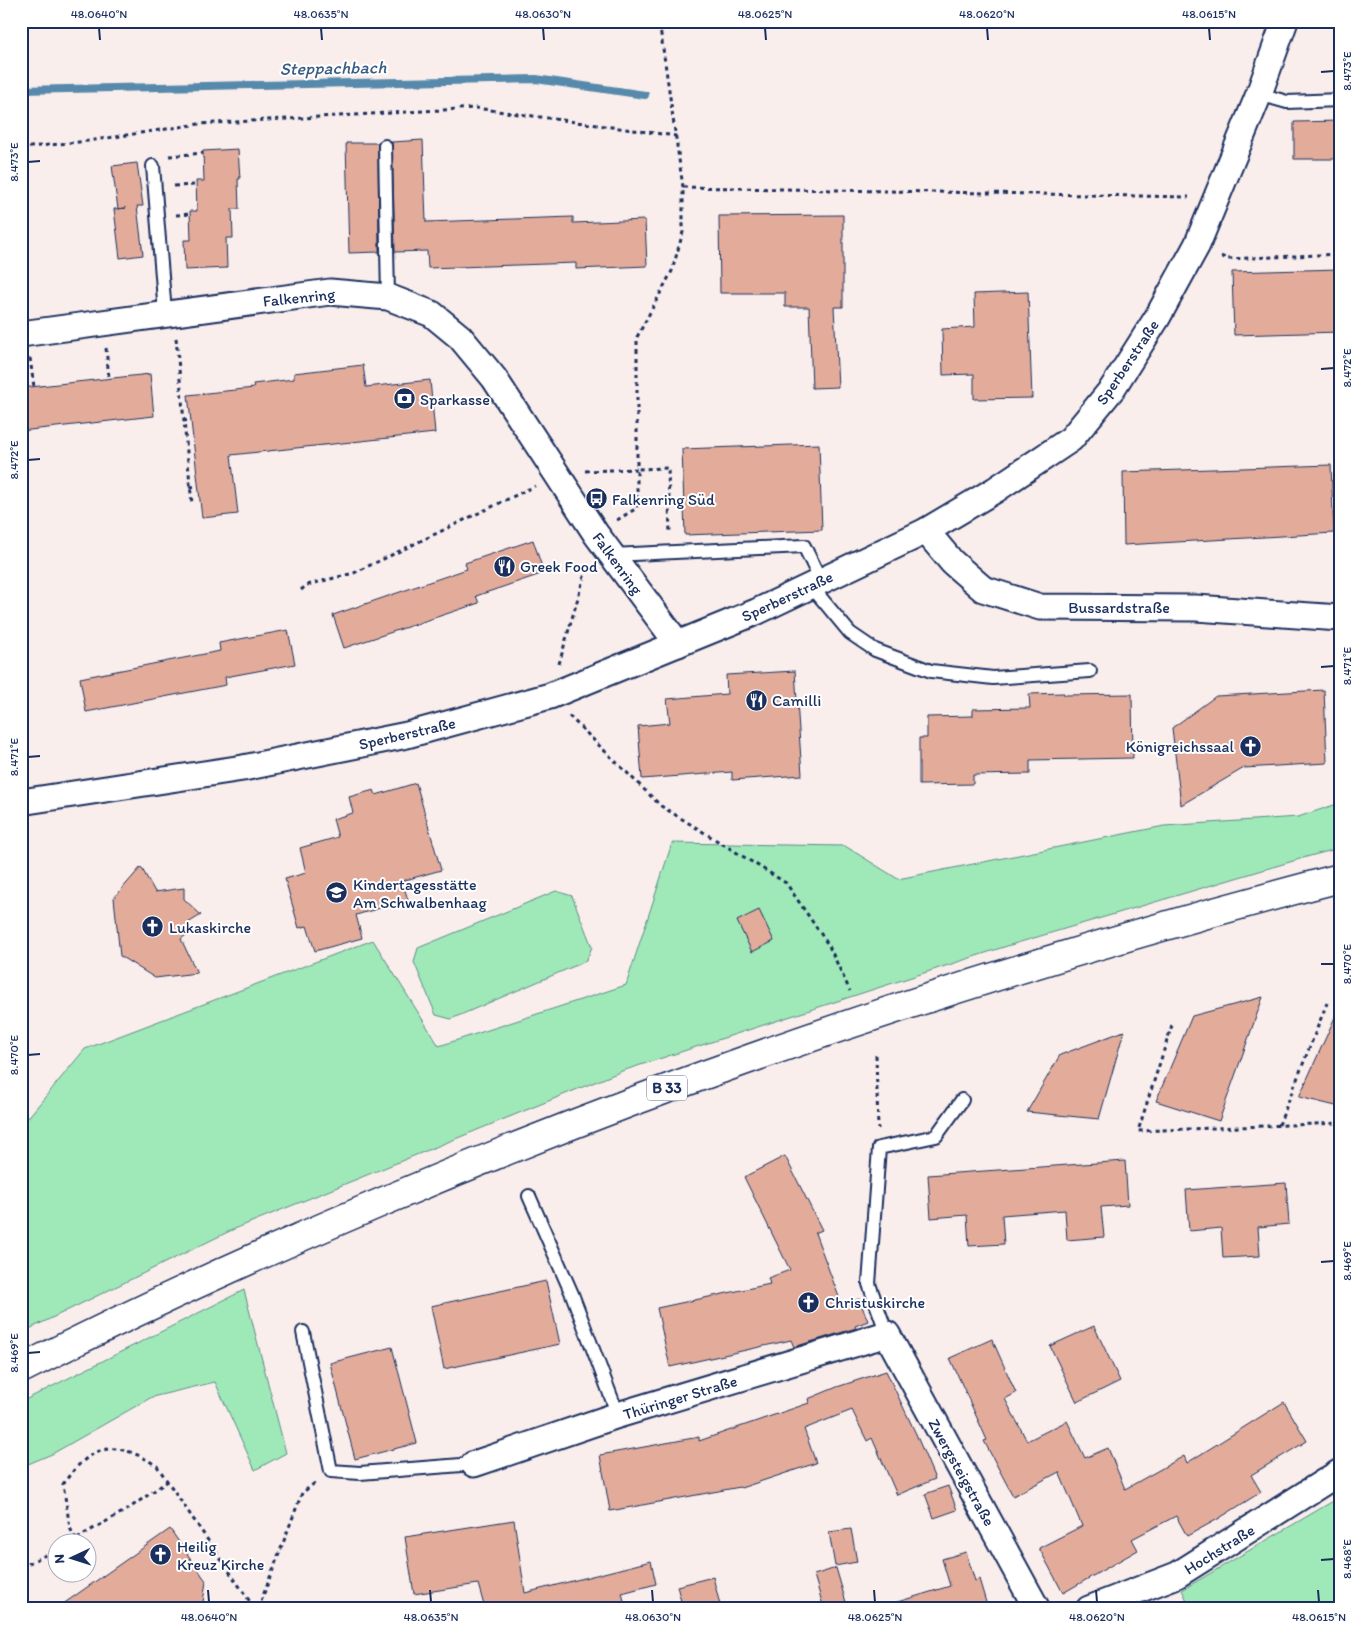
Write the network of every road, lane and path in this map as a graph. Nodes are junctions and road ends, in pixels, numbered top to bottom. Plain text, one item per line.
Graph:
1 (659, 21) edge
2 (1285, 21) edge
3 (1259, 94) junction
4 (1340, 100) edge
5 (676, 136) junction
6 (385, 146) dead end
7 (21, 148) edge
8 (203, 153) dead end
9 (153, 166) joint
10 (683, 186) junction
11 (1217, 197) junction
12 (1197, 245) junction
13 (1340, 254) edge
14 (388, 297) junction
15 (169, 313) junction
16 (21, 334) edge
17 (191, 420) dead end
18 (183, 421) junction
19 (637, 469) junction
20 (570, 473) junction
21 (198, 486) dead end
22 (190, 487) junction
23 (192, 504) dead end
24 (637, 508) dead end
25 (926, 532) junction
26 (596, 534) junction
27 (670, 537) dead end
28 (612, 555) junction
29 (816, 584) junction
30 (301, 590) dead end
31 (1340, 618) edge
32 (678, 644) junction
33 (1090, 671) dead end
34 (550, 696) junction
35 (21, 802) edge
36 (1340, 878) edge
37 (850, 991) dead end
38 (1328, 1003) dead end
39 (1172, 1025) dead end
40 (876, 1055) dead end
41 (962, 1100) dead end
42 (1340, 1123) edge
43 (1279, 1125) junction
44 (879, 1148) junction
45 (529, 1196) dead end
46 (303, 1332) dead end
47 (887, 1334) junction
48 (21, 1369) edge
49 (618, 1415) junction
50 (474, 1464) joint
51 (331, 1471) junction
52 (1340, 1472) edge
53 (168, 1481) junction
54 (72, 1532) edge
55 (88, 1532) edge
56 (48, 1554) edge
57 (21, 1567) edge
58 (256, 1609) edge
59 (1036, 1609) edge
60 (1089, 1609) edge

1 - 5 path
2 - 3 street, Sperberstraße
3 - 4 lane
3 - 11 street, Sperberstraße
5 - 7 path
5 - 10 path
6 - 14 lane
8 - 9 path
9 - 15 lane
10 - 11 path
10 - 19 path
11 - 12 street, Sperberstraße
12 - 13 path
12 - 25 street, Sperberstraße
14 - 15 street, Falkenring
14 - 20 street, Falkenring
15 - 16 street, Falkenring
15 - 18 path
17 - 18 path
18 - 22 path
19 - 20 path
19 - 24 path
19 - 27 path
20 - 26 street, Falkenring
20 - 30 path
21 - 22 path
22 - 23 path
25 - 29 street, Sperberstraße
25 - 31 street, Bussardstraße
26 - 28 street, Falkenring
26 - 34 path
28 - 29 lane
28 - 32 street, Falkenring
29 - 32 street, Sperberstraße
29 - 33 lane
32 - 34 street, Sperberstraße
34 - 35 street, Sperberstraße
34 - 37 path
36 - 48 main road, B 33
38 - 43 path
39 - 43 path
40 - 44 path
41 - 44 lane
42 - 43 path
44 - 47 lane
45 - 49 lane
46 - 51 lane
47 - 49 street, Thüringer Straße
47 - 59 street, Zwergsteigstraße
49 - 50 street, Thüringer Straße
50 - 51 lane
51 - 58 path
52 - 60 street, Hochstraße
53 - 54 path
53 - 55 path
53 - 58 path
56 - 57 path

